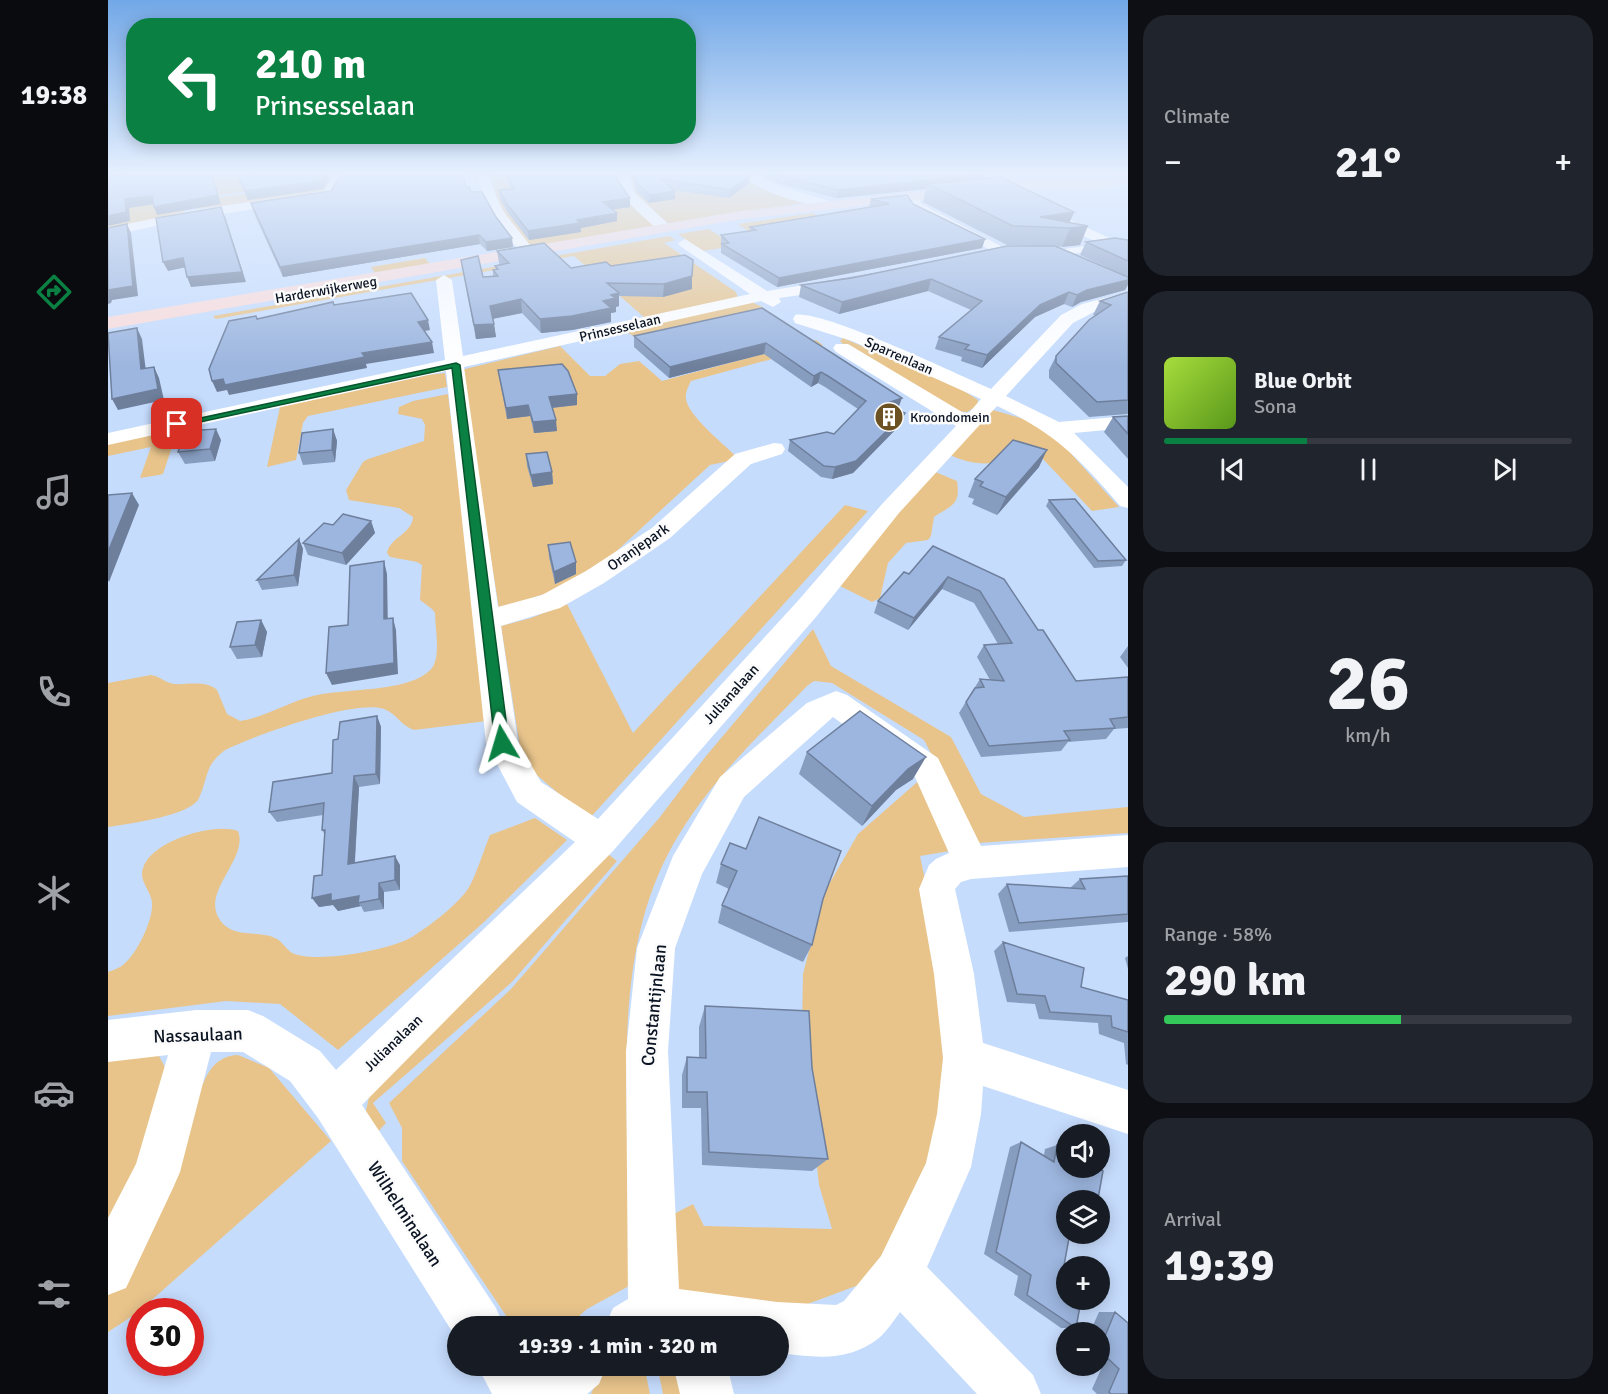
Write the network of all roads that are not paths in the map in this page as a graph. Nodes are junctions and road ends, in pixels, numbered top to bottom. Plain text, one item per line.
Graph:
1 (514, 236) edge
2 (616, 236) edge
3 (632, 236) edge
4 (977, 236) edge
5 (1097, 236) edge
6 (685, 243) dead end
7 (1121, 247) edge
8 (526, 249) edge
9 (1042, 250) edge
10 (1058, 253) junction
11 (979, 258) edge
12 (1086, 266) edge
13 (444, 280) dead end
14 (860, 280) edge
15 (1125, 287) edge
16 (763, 296) junction
17 (792, 313) junction
18 (108, 325) edge
19 (456, 365) junction
20 (994, 398) junction
21 (1128, 422) edge
22 (968, 424) junction
23 (1058, 428) junction
24 (108, 439) edge
25 (774, 449) dead end
26 (1128, 501) edge
27 (487, 620) junction
28 (600, 840) junction
29 (1128, 851) edge
30 (971, 863) junction
31 (196, 1031) junction
32 (108, 1041) edge
33 (964, 1058) junction
34 (334, 1102) junction
35 (1128, 1112) edge
36 (108, 1270) edge
37 (899, 1274) junction
38 (472, 1316) edge
39 (666, 1316) edge
40 (789, 1328) edge
41 (511, 1376) edge
42 (566, 1376) edge
43 (703, 1376) edge
44 (523, 1394) edge
45 (544, 1394) edge
46 (707, 1394) edge
47 (1014, 1394) edge

1 - 8 street
2 - 18 main road, Harderwijkerweg
3 - 18 main road, Harderwijkerweg
4 - 11 street
5 - 7 street
6 - 16 street, Sparrenlaan
7 - 10 street
9 - 10 street
10 - 12 street
13 - 19 street
14 - 16 street, Prinsesselaan
15 - 20 street, Julianalaan
16 - 17 street, Sparrenlaan
16 - 19 street, Prinsesselaan
17 - 20 street, Sparrenlaan
17 - 22 street, Sparrenlaan
19 - 24 street, Prinsesselaan
19 - 27 street
20 - 22 street, Julianalaan
20 - 23 street, Sparrenlaan
21 - 23 street
22 - 28 street, Julianalaan
23 - 26 street
25 - 27 street, Oranjepark
27 - 28 street
28 - 34 street, Julianalaan
29 - 30 street
30 - 33 street
30 - 39 street, Constantijnlaan
31 - 32 street, Nassaulaan
31 - 34 street, Nassaulaan
31 - 36 street
33 - 35 street
33 - 37 street
34 - 38 street, Wilhelminalaan
37 - 40 street
37 - 47 street
41 - 44 street
42 - 45 street
43 - 46 street

